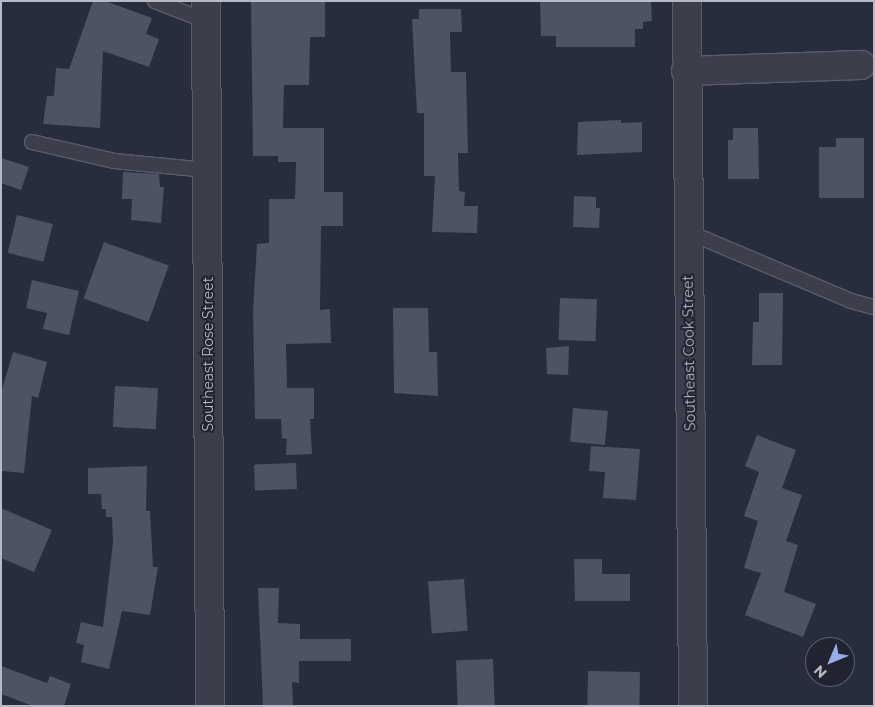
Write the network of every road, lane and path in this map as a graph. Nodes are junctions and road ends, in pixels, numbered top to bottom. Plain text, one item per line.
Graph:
1 (155, 1) edge
2 (687, 1) edge
3 (206, 11) edge
4 (861, 65) dead end
5 (686, 71) junction
6 (32, 142) dead end
7 (207, 170) junction
8 (688, 232) junction
9 (874, 307) edge
10 (210, 706) edge
11 (693, 706) edge

1 - 3 lane
2 - 5 street, Southeast Cook Street
3 - 7 street, Southeast Rose Street
4 - 5 street
5 - 8 street, Southeast Cook Street
6 - 7 lane
7 - 10 street, Southeast Rose Street
8 - 9 lane
8 - 11 street, Southeast Cook Street

